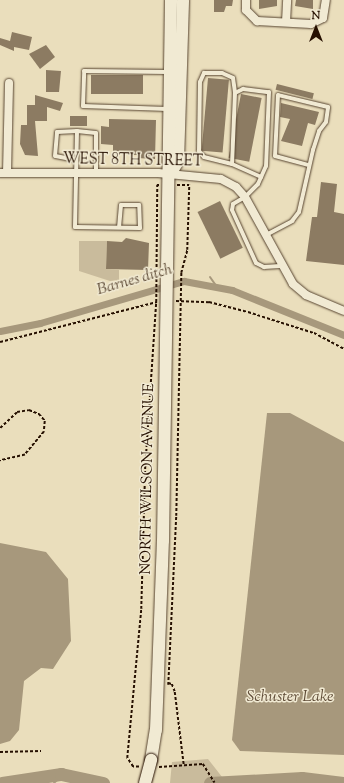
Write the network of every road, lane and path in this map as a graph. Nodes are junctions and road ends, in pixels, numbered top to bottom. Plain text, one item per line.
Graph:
1 (171, 0) edge
2 (183, 0) edge
3 (246, 0) edge
4 (286, 0) edge
5 (326, 0) edge
6 (286, 22) junction
7 (175, 73) junction
8 (9, 83) dead end
9 (235, 93) junction
10 (168, 109) junction
11 (77, 131) junction
12 (76, 160) junction
13 (232, 164) junction
14 (309, 165) junction
15 (3, 173) edge
16 (75, 173) junction
17 (96, 173) junction
18 (170, 174) junction
19 (184, 174) junction
20 (261, 177) junction
21 (245, 198) junction
22 (119, 227) junction
23 (266, 235) junction
24 (280, 266) junction
25 (162, 274) junction
26 (168, 301) junction
27 (156, 302) junction
28 (180, 302) junction
29 (344, 311) edge
30 (0, 342) edge
31 (344, 349) edge
32 (0, 428) edge
33 (0, 461) edge
34 (168, 683) junction
35 (168, 691) dead end
36 (41, 751) dead end
37 (0, 752) edge
38 (156, 763) junction
39 (184, 764) junction
40 (138, 767) dead end
41 (145, 783) edge
42 (215, 783) edge

1 - 7 main road, NORTH WILSON AVENUE
2 - 7 main road, NORTH WILSON AVENUE
3 - 6 street
4 - 6 street
5 - 6 street
7 - 10 main road, NORTH WILSON AVENUE
7 - 10 lane
7 - 18 main road, NORTH WILSON AVENUE
8 - 15 street
9 - 13 lane
9 - 13 lane
9 - 20 lane
10 - 18 main road, NORTH WILSON AVENUE
11 - 12 lane
11 - 12 lane
11 - 17 lane
12 - 16 lane
13 - 20 lane
14 - 14 lane
14 - 23 lane
15 - 16 street, WEST 8TH STREET
16 - 17 street, WEST 8TH STREET
16 - 22 lane
17 - 18 street, WEST 8TH STREET
18 - 19 street, WEST 8TH STREET
18 - 25 main road, NORTH WILSON AVENUE
19 - 21 street, WEST 8TH STREET
19 - 28 path
20 - 21 lane
21 - 23 street, WEST 8TH STREET
21 - 24 lane
22 - 22 lane
23 - 24 street, WEST 8TH STREET
24 - 29 street, WEST 8TH STREET
25 - 26 main road, NORTH WILSON AVENUE
25 - 27 path
26 - 28 path
26 - 38 main road, NORTH WILSON AVENUE
27 - 30 path
27 - 40 path
28 - 31 path
28 - 34 path
32 - 33 path
34 - 35 path
34 - 39 path
36 - 37 path
38 - 39 path
38 - 41 main road, NORTH WILSON AVENUE, bridge
39 - 42 path

